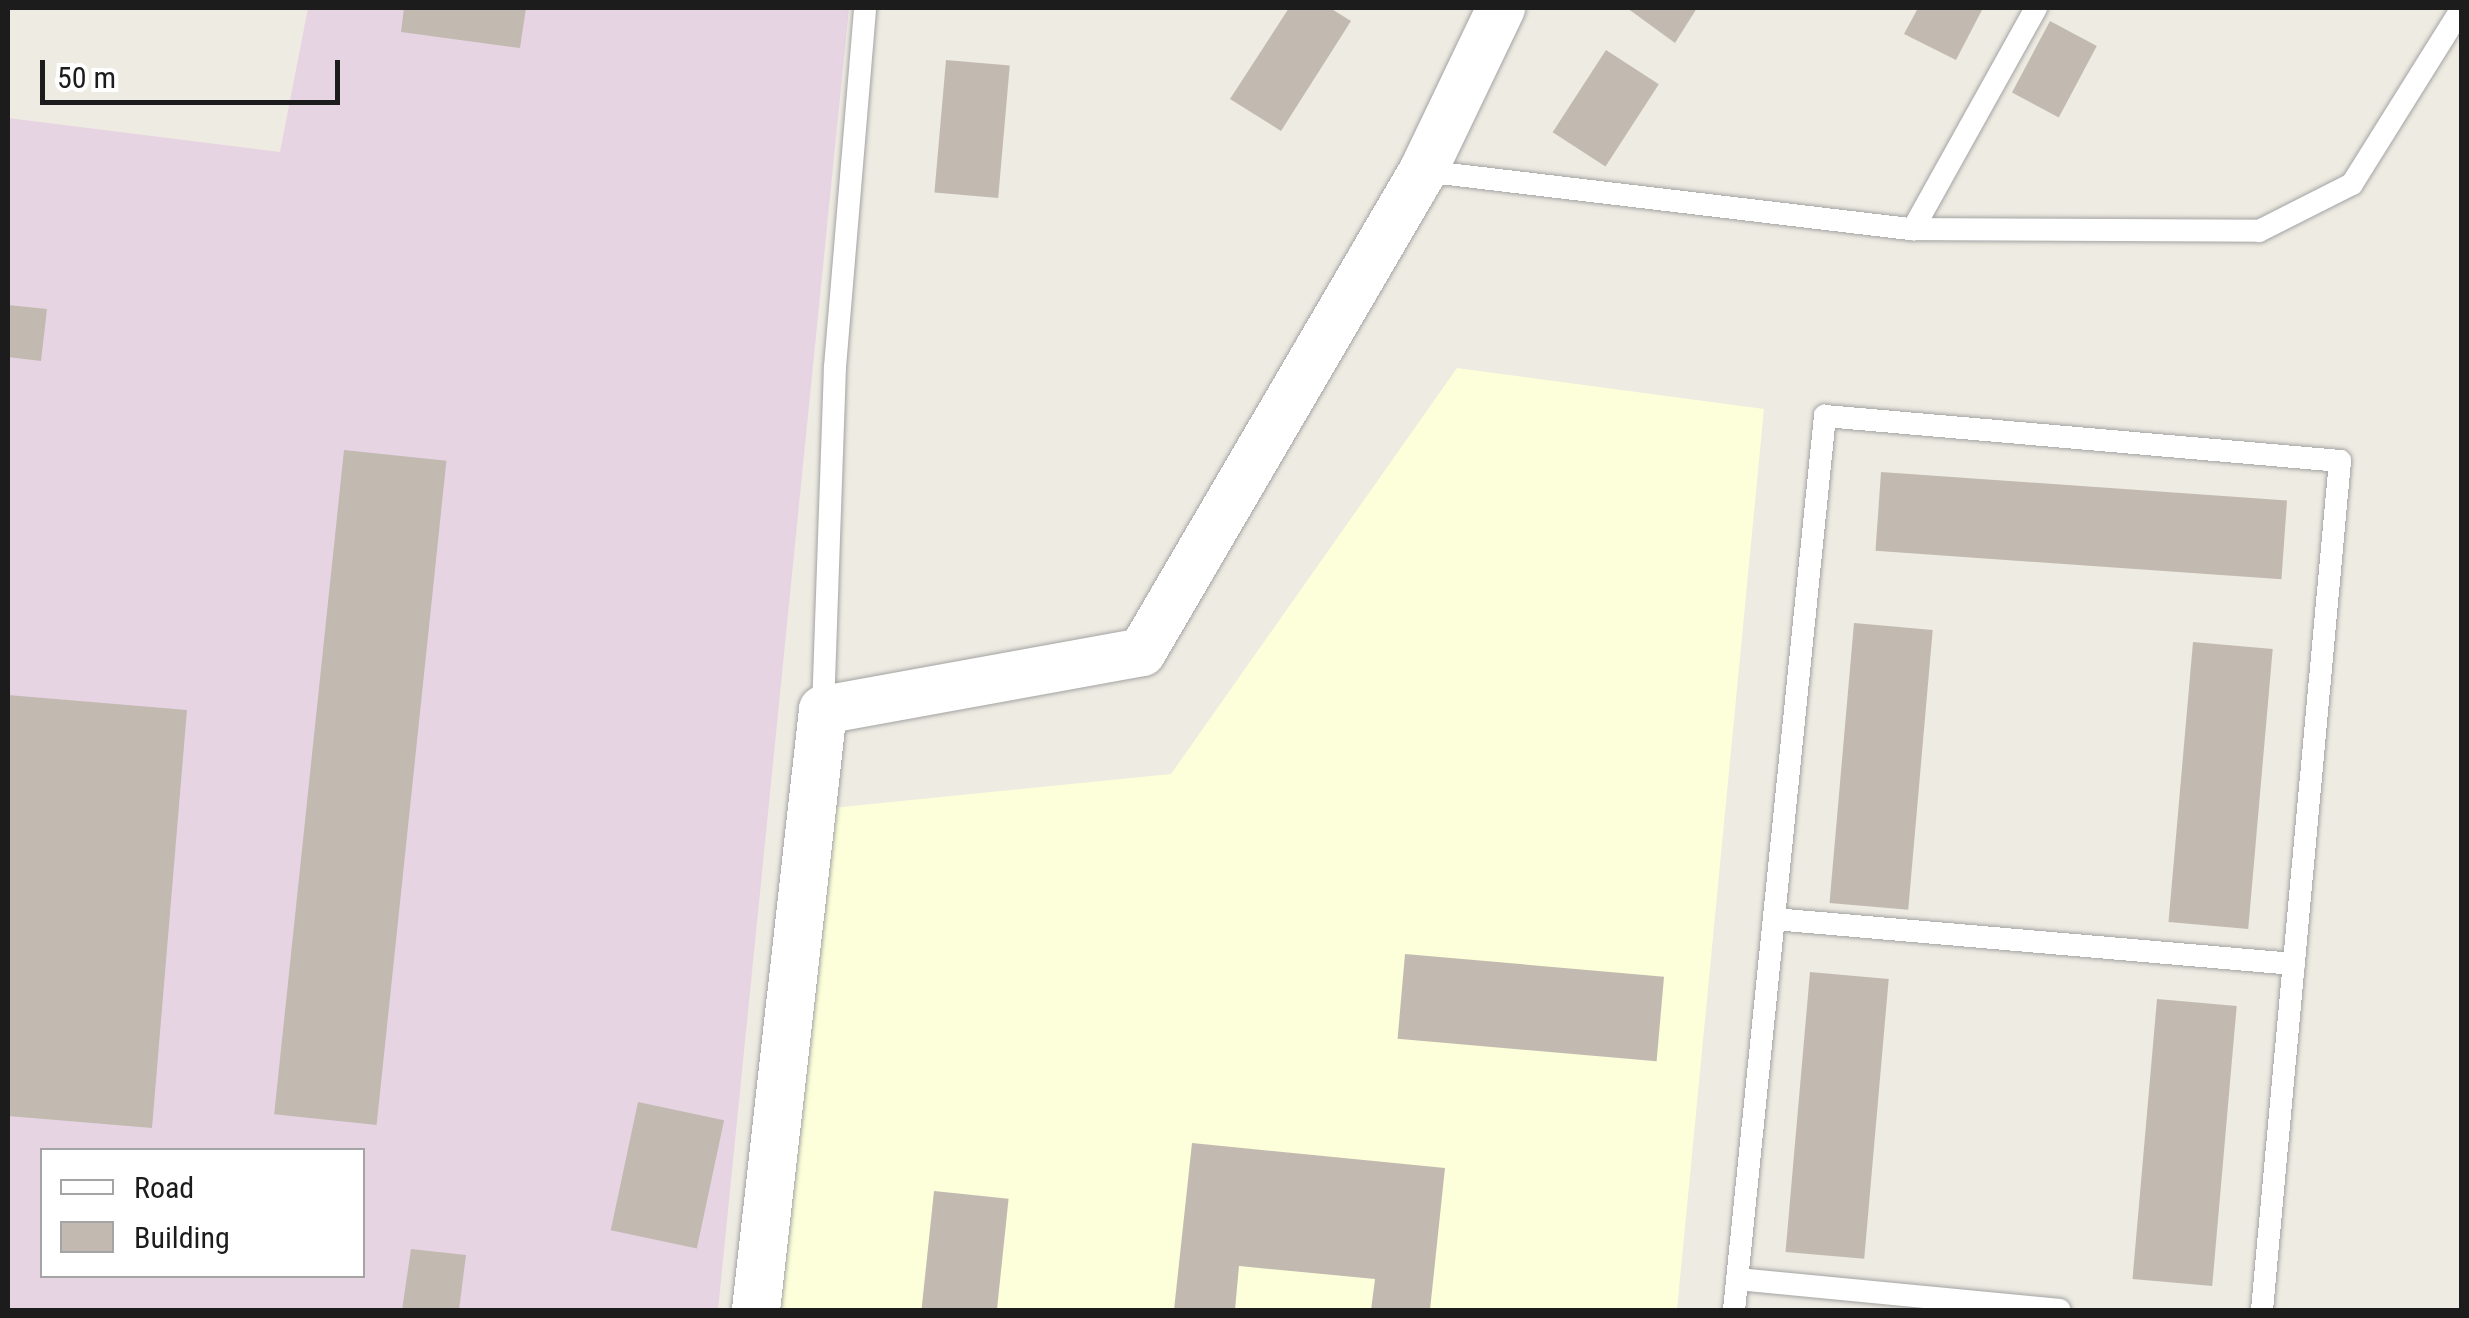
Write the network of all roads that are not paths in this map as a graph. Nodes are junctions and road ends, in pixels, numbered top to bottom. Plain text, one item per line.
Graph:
1 (865, 8) edge
2 (1501, 8) edge
3 (2036, 8) edge
4 (2462, 8) edge
5 (1423, 171) junction
6 (1913, 229) junction
7 (823, 710) junction
8 (1774, 919) junction
9 (2294, 964) junction
10 (1738, 1279) junction
11 (756, 1310) edge
12 (1734, 1310) edge
13 (2060, 1310) edge
14 (2262, 1310) edge

1 - 7 lane
2 - 5 street
3 - 6 lane
4 - 6 lane
5 - 6 lane
5 - 7 street
7 - 11 street
8 - 9 lane
8 - 9 lane
8 - 10 lane
9 - 14 lane
10 - 12 lane
10 - 13 lane

